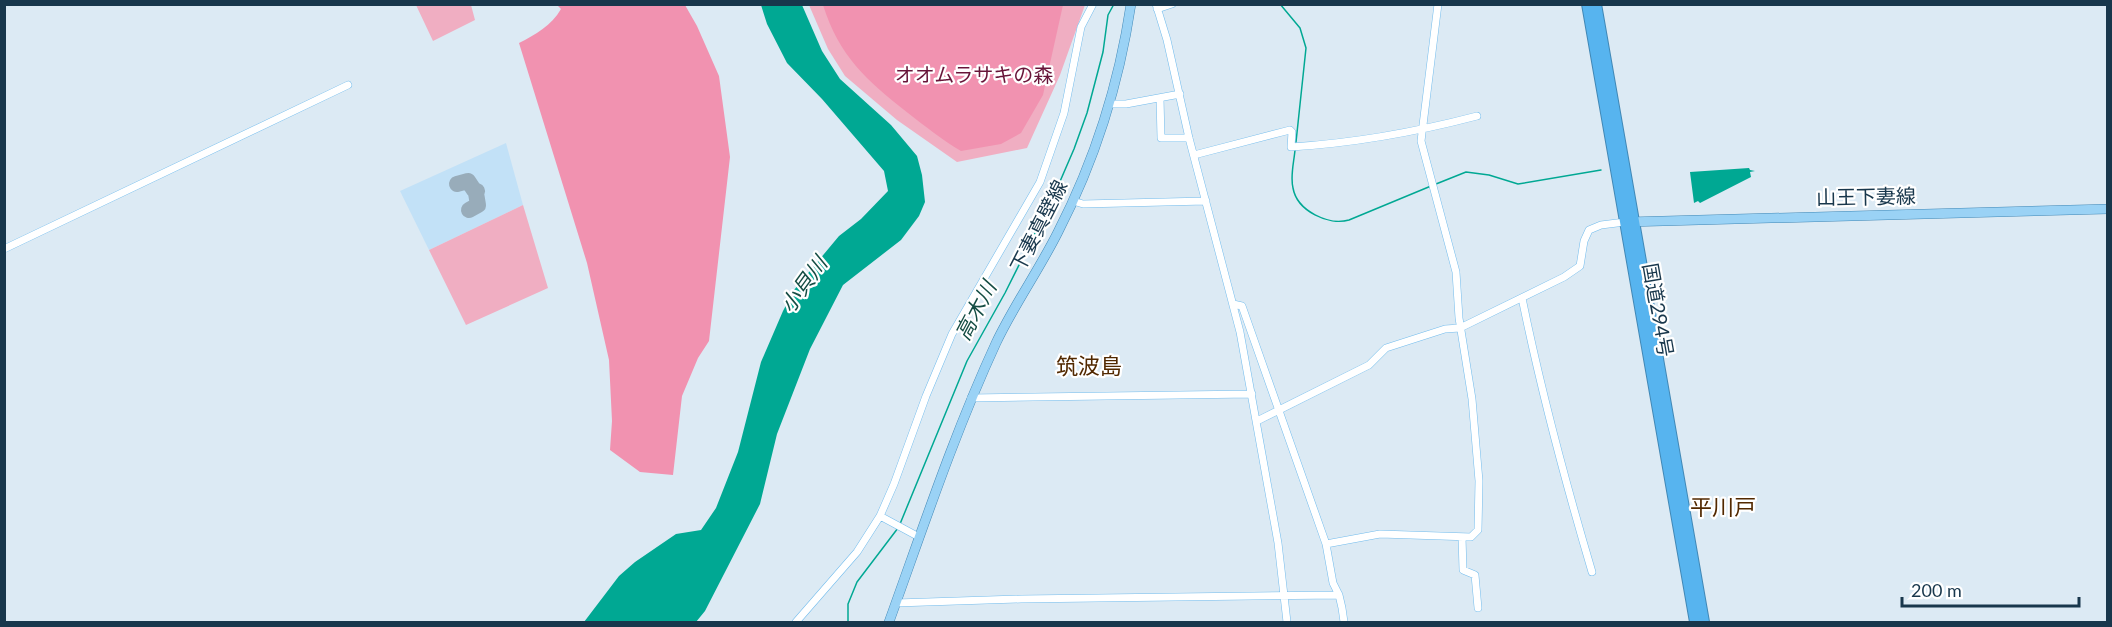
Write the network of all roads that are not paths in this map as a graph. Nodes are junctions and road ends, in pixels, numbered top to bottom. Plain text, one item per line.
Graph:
1 (1092, 4) edge
2 (1131, 4) edge
3 (1172, 4) edge
4 (1438, 4) edge
5 (1587, 4) edge
6 (1596, 4) edge
7 (1157, 7) edge
8 (348, 85) dead end
9 (1179, 94) junction
10 (1160, 98) junction
11 (1110, 104) junction
12 (1477, 116) dead end
13 (1422, 130) junction
14 (1190, 138) junction
15 (1194, 155) junction
16 (1073, 201) junction
17 (1206, 201) junction
18 (2108, 209) edge
19 (1629, 221) junction
20 (4, 249) edge
21 (1522, 298) junction
22 (1233, 304) junction
23 (1460, 328) junction
24 (1252, 394) junction
25 (971, 398) junction
26 (1280, 410) junction
27 (1257, 421) junction
28 (880, 516) junction
29 (916, 536) junction
30 (1462, 537) junction
31 (1326, 544) junction
32 (1592, 572) dead end
33 (1284, 594) junction
34 (1339, 595) junction
35 (896, 603) junction
36 (1479, 608) dead end
37 (796, 622) edge
38 (889, 622) edge
39 (1287, 622) edge
40 (1344, 622) edge
41 (1695, 622) edge
42 (1704, 622) edge

1 - 28 street
2 - 11 main road, 下妻真壁線
3 - 7 street
4 - 13 street
5 - 19 highway, 国道294号
6 - 19 highway, 国道294号
7 - 9 street
8 - 20 street
9 - 10 street
9 - 14 street
10 - 11 street
10 - 14 street
11 - 16 main road, 下妻真壁線
12 - 13 street
13 - 15 street
13 - 23 street
14 - 15 street
15 - 17 street
16 - 17 street
16 - 25 main road, 下妻真壁線
17 - 22 street
18 - 19 main road, 山王下妻線
19 - 21 street
19 - 41 highway, 国道294号
19 - 42 highway, 国道294号
21 - 23 street
21 - 32 street
22 - 24 street
22 - 26 street
23 - 26 street
23 - 30 street
24 - 25 street
24 - 27 street
25 - 29 main road, 下妻真壁線
26 - 27 street
26 - 31 street
27 - 33 street
28 - 29 street
28 - 37 street
29 - 35 main road, 下妻真壁線
30 - 31 street
30 - 36 street
31 - 34 street
33 - 34 street
33 - 35 street
33 - 39 street
34 - 40 street
35 - 38 main road, 下妻真壁線

